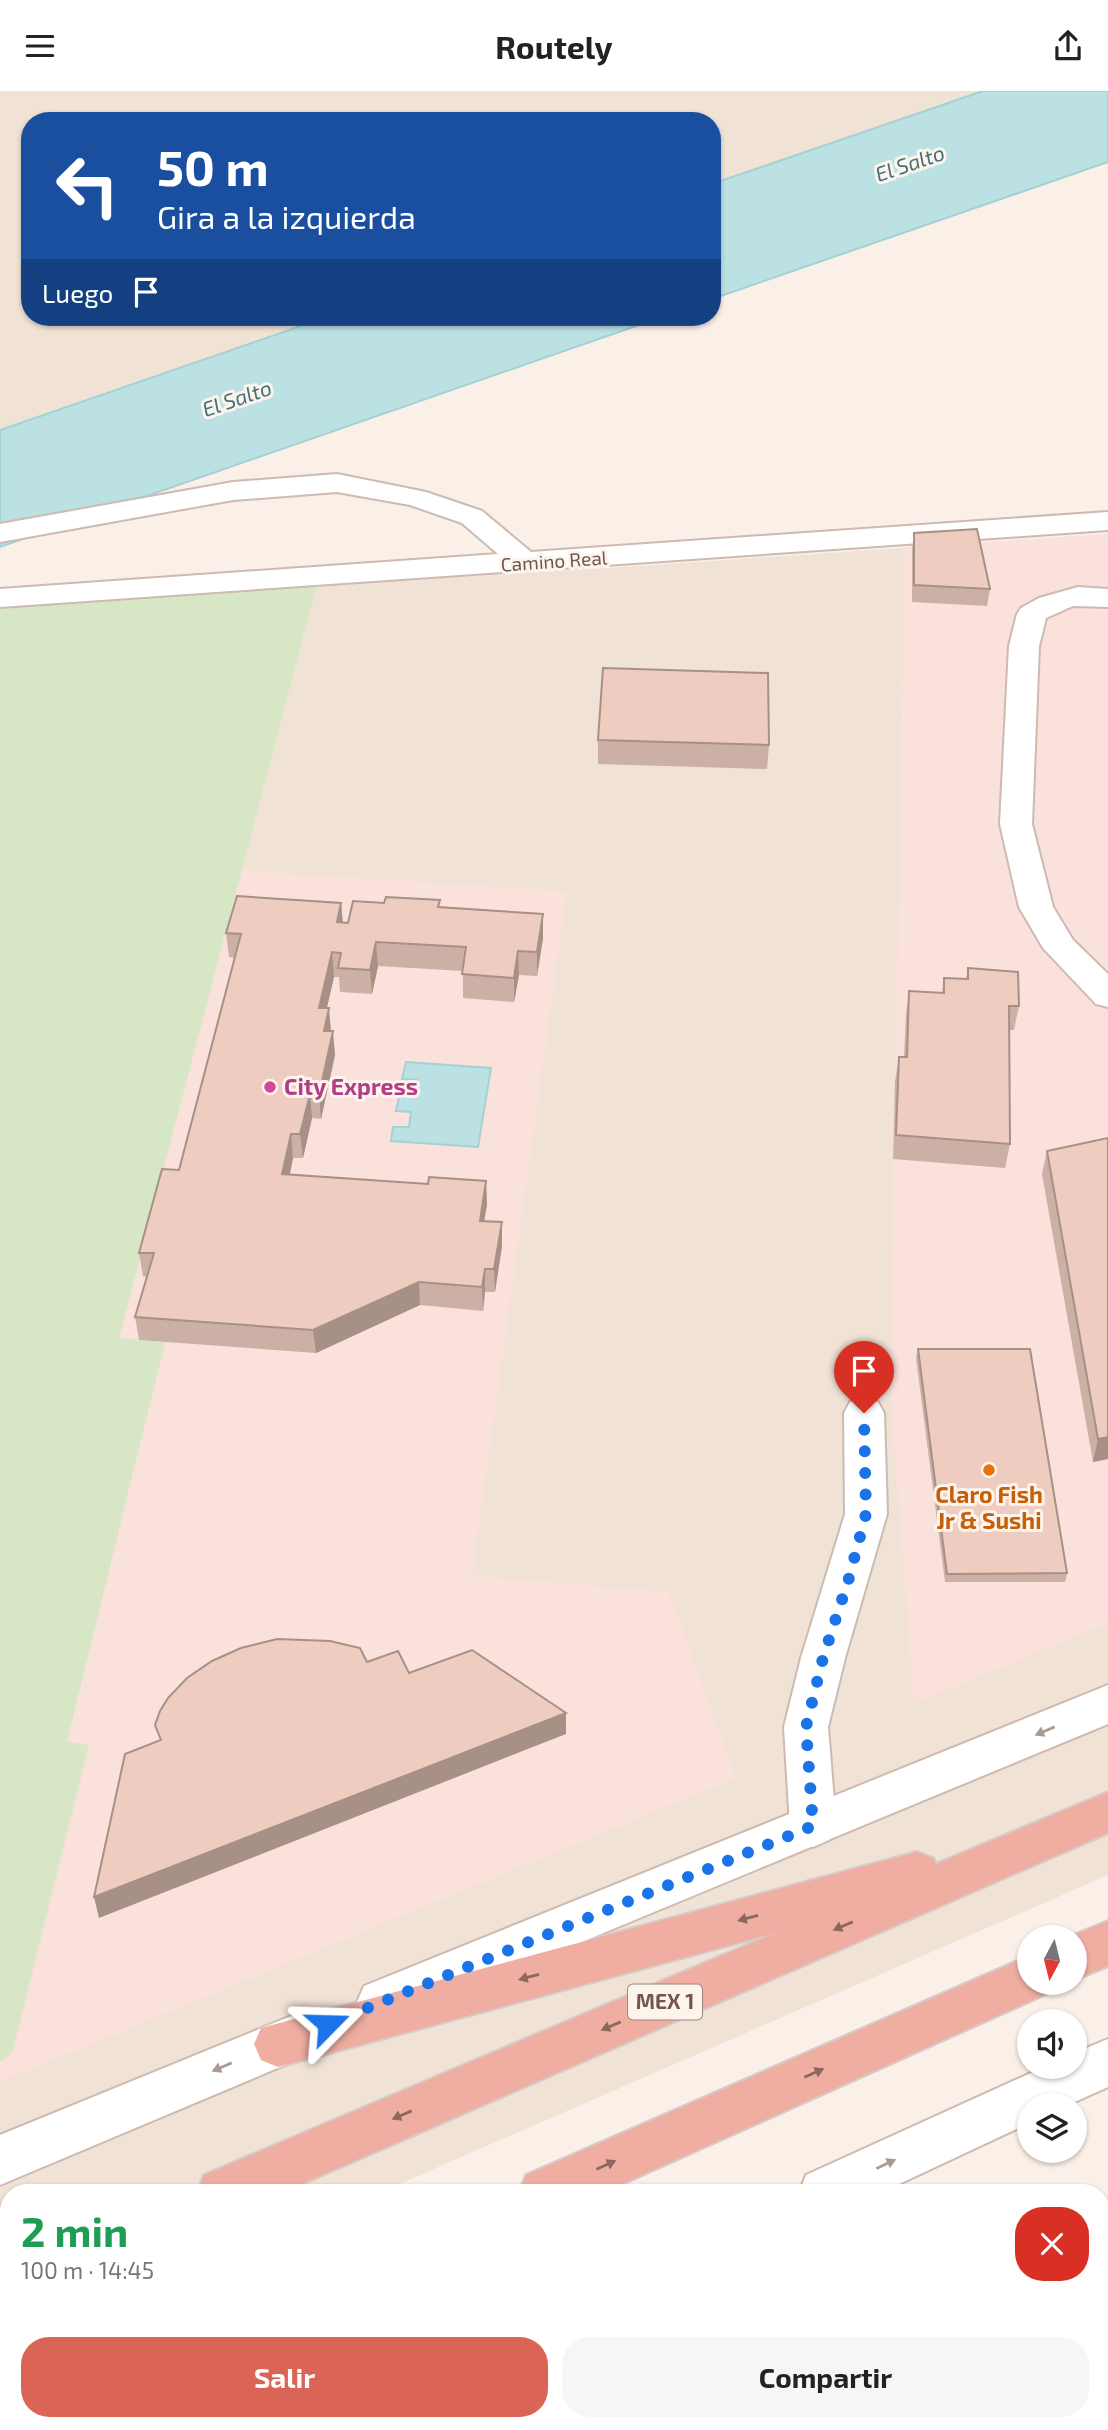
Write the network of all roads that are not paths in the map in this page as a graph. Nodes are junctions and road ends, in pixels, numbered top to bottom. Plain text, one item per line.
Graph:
1 (1108, 521) edge
2 (0, 533) edge
3 (526, 563) junction
4 (0, 598) edge
5 (1108, 598) edge
6 (1108, 995) edge
7 (864, 1413) dead end
8 (1108, 1704) edge
9 (1108, 1812) edge
10 (813, 1826) junction
11 (1051, 1837) junction
12 (1108, 1943) edge
13 (1087, 1952) edge
14 (1017, 1983) edge
15 (278, 2045) junction
16 (1108, 2062) edge
17 (0, 2159) edge
18 (243, 2184) edge
19 (564, 2184) edge
20 (844, 2184) edge

1 - 3 street, Camino Real
2 - 3 street
3 - 4 street, Camino Real
5 - 6 street
7 - 10 street
8 -> 10 street
9 - 11 highway, MEX 1
10 - 15 street
11 -> 15 highway
11 -> 18 highway, MEX 1
12 - 13 highway
19 -> 14 highway
15 -> 17 street
20 -> 16 street

